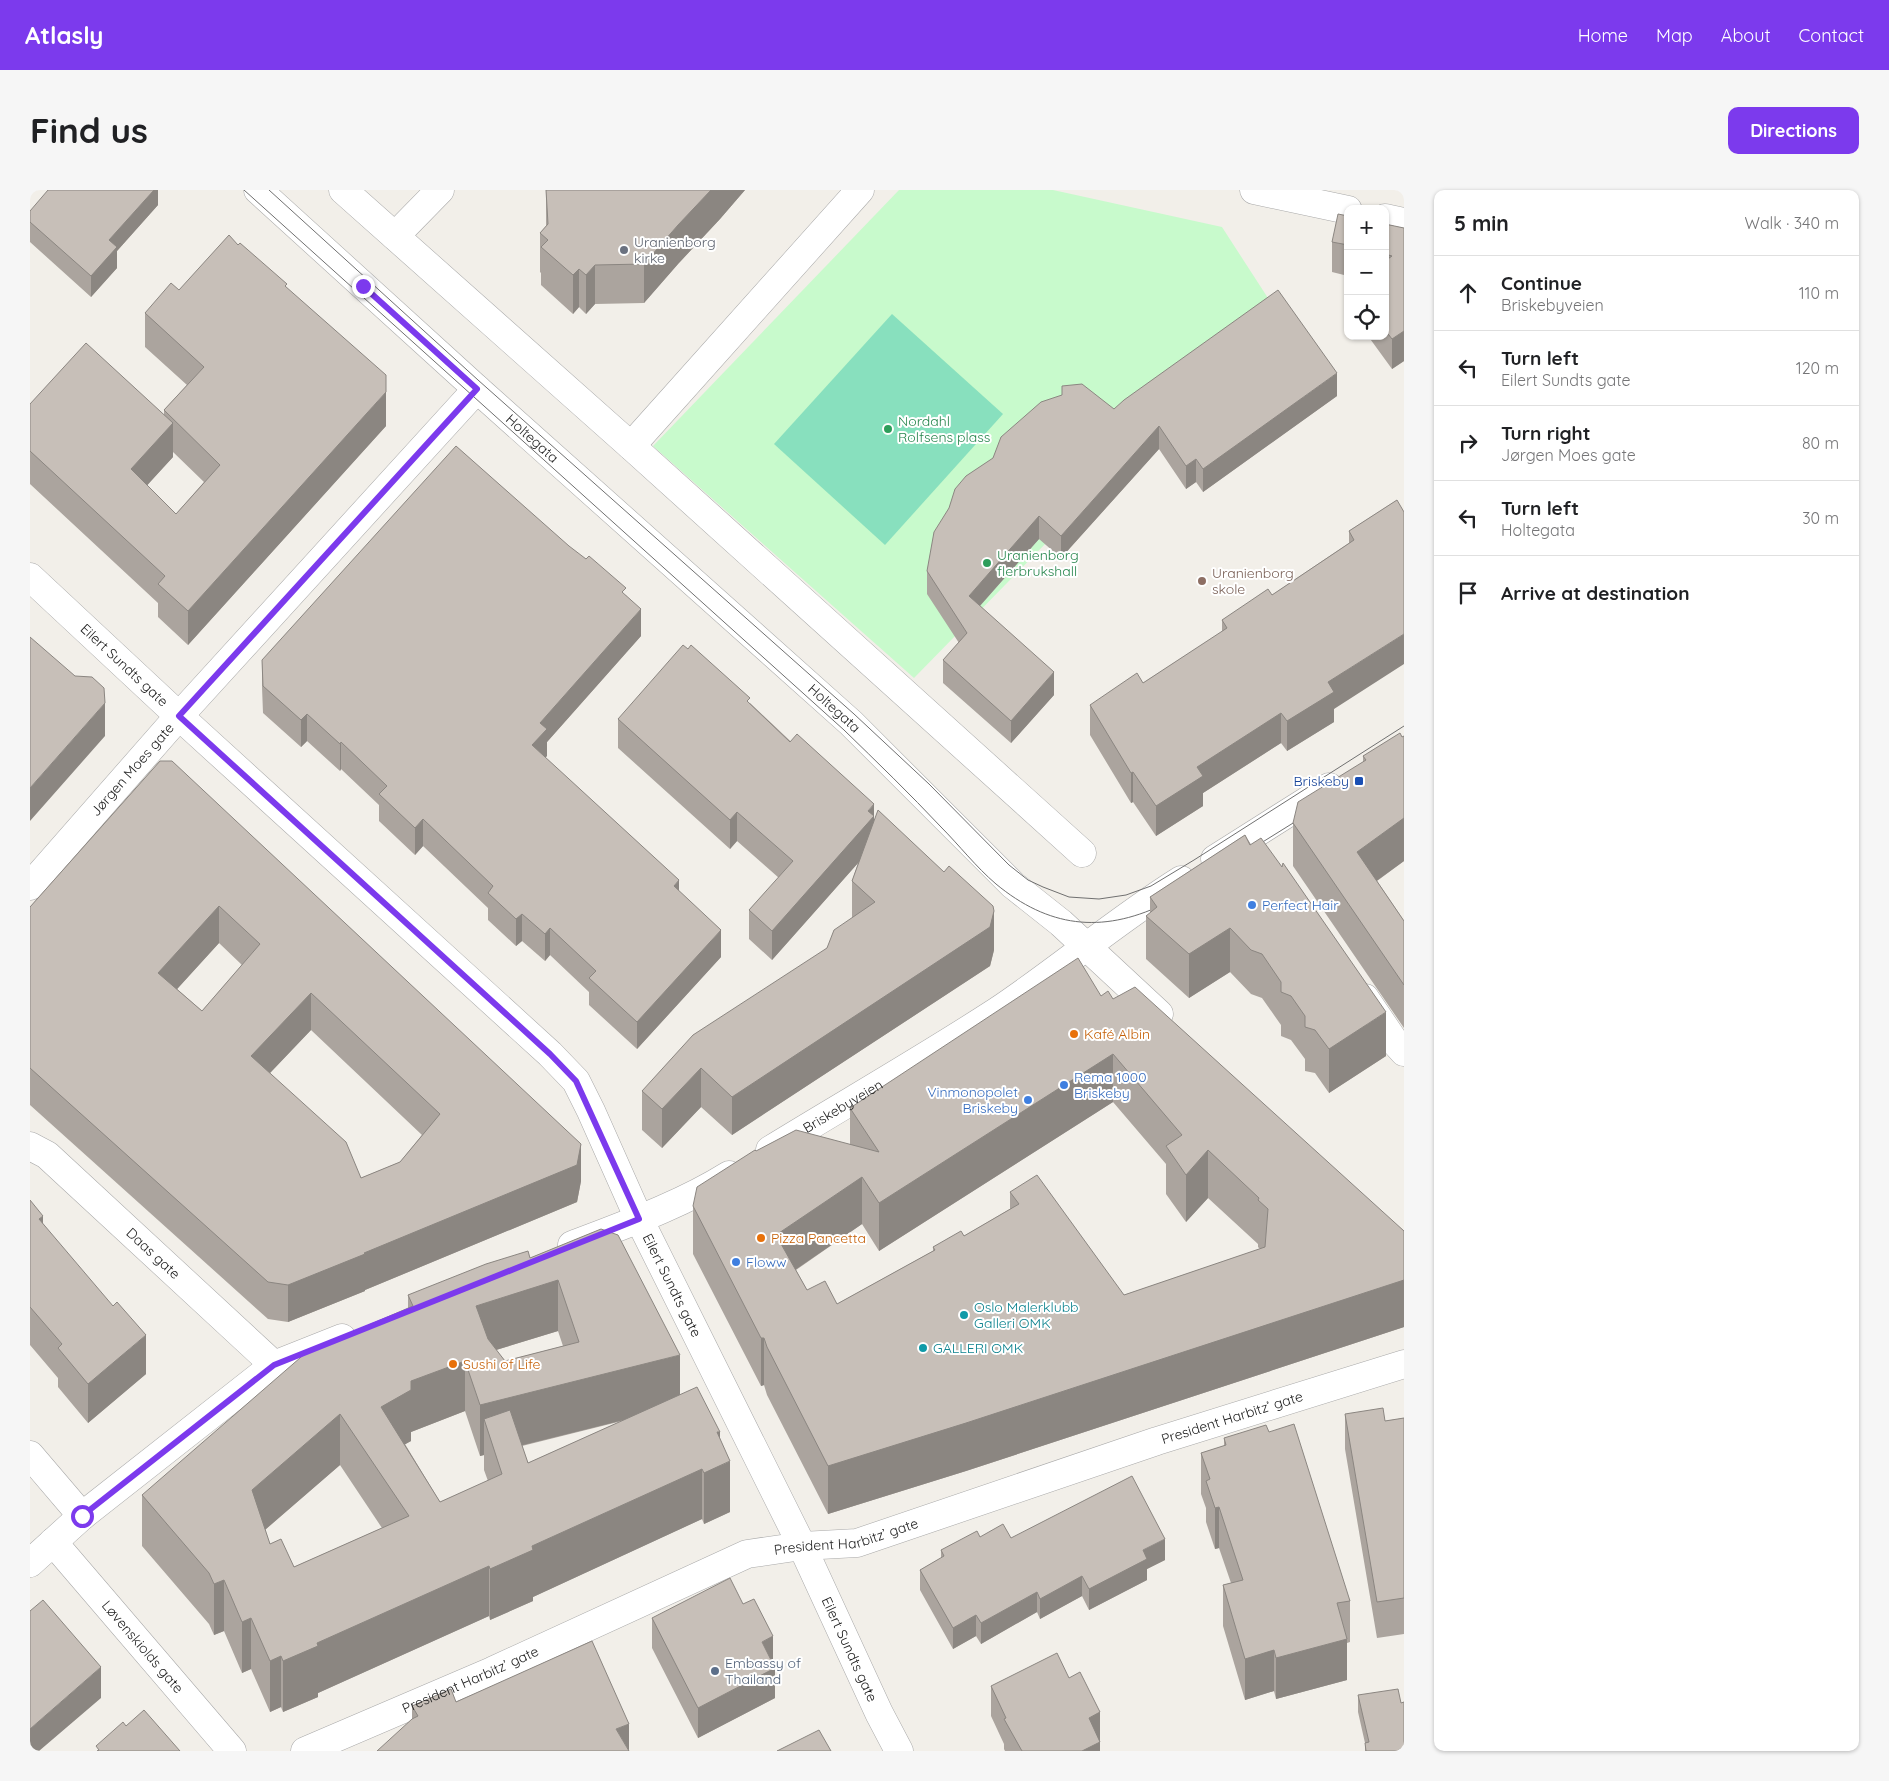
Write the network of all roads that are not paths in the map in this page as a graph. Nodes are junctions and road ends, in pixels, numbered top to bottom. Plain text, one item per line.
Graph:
1 (258, 190) edge
2 (343, 190) edge
3 (440, 190) edge
4 (860, 190) edge
5 (1254, 190) edge
6 (1344, 209) edge
7 (1389, 219) edge
8 (1404, 222) edge
9 (395, 236) junction
10 (477, 389) junction
11 (631, 446) junction
12 (30, 578) edge
13 (179, 716) junction
14 (1354, 771) edge
15 (1254, 836) junction
16 (1082, 853) dead end
17 (1269, 857) edge
18 (30, 886) edge
19 (1086, 947) junction
20 (1350, 977) edge
21 (1180, 1033) edge
22 (1404, 1052) edge
23 (30, 1146) edge
24 (639, 1219) junction
25 (551, 1254) edge
26 (369, 1327) edge
27 (1404, 1364) edge
28 (274, 1365) junction
29 (30, 1455) edge
30 (82, 1516) junction
31 (53, 1542) junction
32 (802, 1546) junction
33 (30, 1563) edge
34 (232, 1751) edge
35 (305, 1751) edge
36 (899, 1751) edge

1 - 10 street, Holtegata
2 - 9 street
3 - 9 street
4 - 11 street
5 - 6 street
7 - 8 street
9 - 11 street
10 - 13 street, Jørgen Moes gate
10 - 19 street, Holtegata
11 - 16 street
12 - 13 street, Eilert Sundts gate
13 - 18 street, Jørgen Moes gate
13 - 24 street, Eilert Sundts gate
14 - 15 street, Briskebyveien
15 - 17 street
15 - 19 street, Briskebyveien
19 - 21 street, Holtegata
19 - 24 street, Briskebyveien
20 - 22 street
23 - 28 street, Daas gate
24 - 25 street, Briskebyveien
24 - 32 street, Eilert Sundts gate
26 - 28 street
27 - 32 street, President Harbitz’ gate
28 - 30 street
29 - 30 street
30 - 31 street
31 - 33 street
31 - 34 street, Løvenskiolds gate
32 - 35 street, President Harbitz’ gate
32 - 36 street, Eilert Sundts gate

